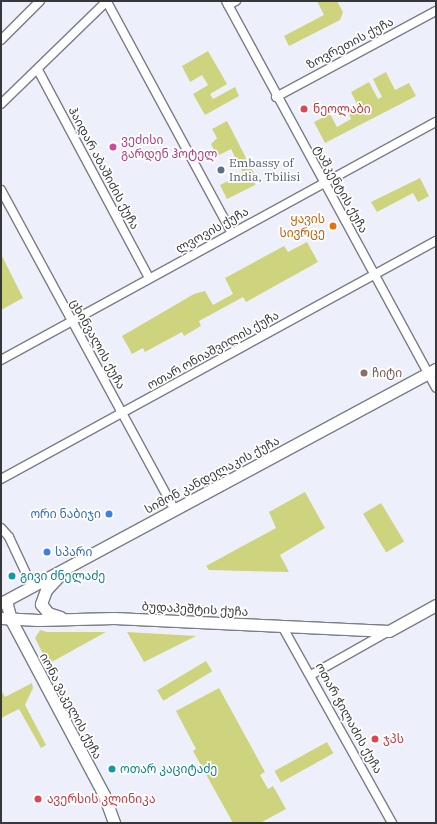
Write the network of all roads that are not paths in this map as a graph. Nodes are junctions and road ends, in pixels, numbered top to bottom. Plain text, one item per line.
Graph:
1 (40, 1) edge
2 (107, 2) edge
3 (230, 2) edge
4 (436, 11) edge
5 (1, 40) edge
6 (38, 70) junction
7 (276, 96) junction
8 (1, 104) edge
9 (436, 122) edge
10 (323, 182) junction
11 (1, 190) edge
12 (232, 233) junction
13 (436, 241) edge
14 (375, 275) junction
15 (149, 278) junction
16 (72, 321) junction
17 (1, 360) edge
18 (432, 371) edge
19 (436, 388) edge
20 (122, 413) junction
21 (1, 479) edge
22 (175, 510) junction
23 (1, 528) edge
24 (72, 565) junction
25 (32, 586) junction
26 (3, 602) edge
27 (436, 605) edge
28 (64, 618) junction
29 (6, 619) edge
30 (282, 626) junction
31 (389, 631) junction
32 (311, 674) junction
33 (114, 823) edge
34 (392, 823) edge

1 - 5 street
2 - 6 street
2 - 12 street
3 - 7 street, ტაშკენტის ქუჩა
4 - 7 street, ზოვრეთის ქუჩა
6 - 8 street
6 - 15 street, ჰაიდარ აბაშიძის ქუჩა
7 - 10 street, ტაშკენტის ქუჩა
9 - 10 street, ლვოვის ქუჩა
10 - 12 street, ლვოვის ქუჩა
10 - 14 street, ტაშკენტის ქუჩა
11 - 16 street, ცხინვალის ქუჩა
12 - 15 street, ლვოვის ქუჩა
13 - 14 street, ოთარ ონიაშვილის ქუჩა
14 - 18 street, ტაშკენტის ქუჩა
14 - 20 street, ოთარ ონიაშვილის ქუჩა
15 - 16 street, ლვოვის ქუჩა
16 - 17 street, ლვოვის ქუჩა
16 - 20 street, ცხინვალის ქუჩა
18 - 19 street, ტაშკენტის ქუჩა
18 - 22 main road, სიმონ კანდელაკის ქუჩა
20 - 21 street, ოთარ ონიაშვილის ქუჩა
20 - 22 street, ცხინვალის ქუჩა
22 - 24 main road, სიმონ კანდელაკის ქუჩა
23 - 25 street
24 - 25 main road, სიმონ კანდელაკის ქუჩა
24 - 28 main road
25 - 26 main road, სიმონ კანდელაკის ქუჩა
26 - 29 main road, იონა ვაკელის ქუჩა
27 - 31 main road
28 - 29 main road, ბუდაპეშტის ქუჩა
28 - 30 main road, ბუდაპეშტის ქუჩა
29 - 33 main road, იონა ვაკელის ქუჩა
30 - 31 main road, ბუდაპეშტის ქუჩა
30 - 32 street, ოთარ ჭილაძის ქუჩა
31 - 32 street
32 - 34 street, ოთარ ჭილაძის ქუჩა

